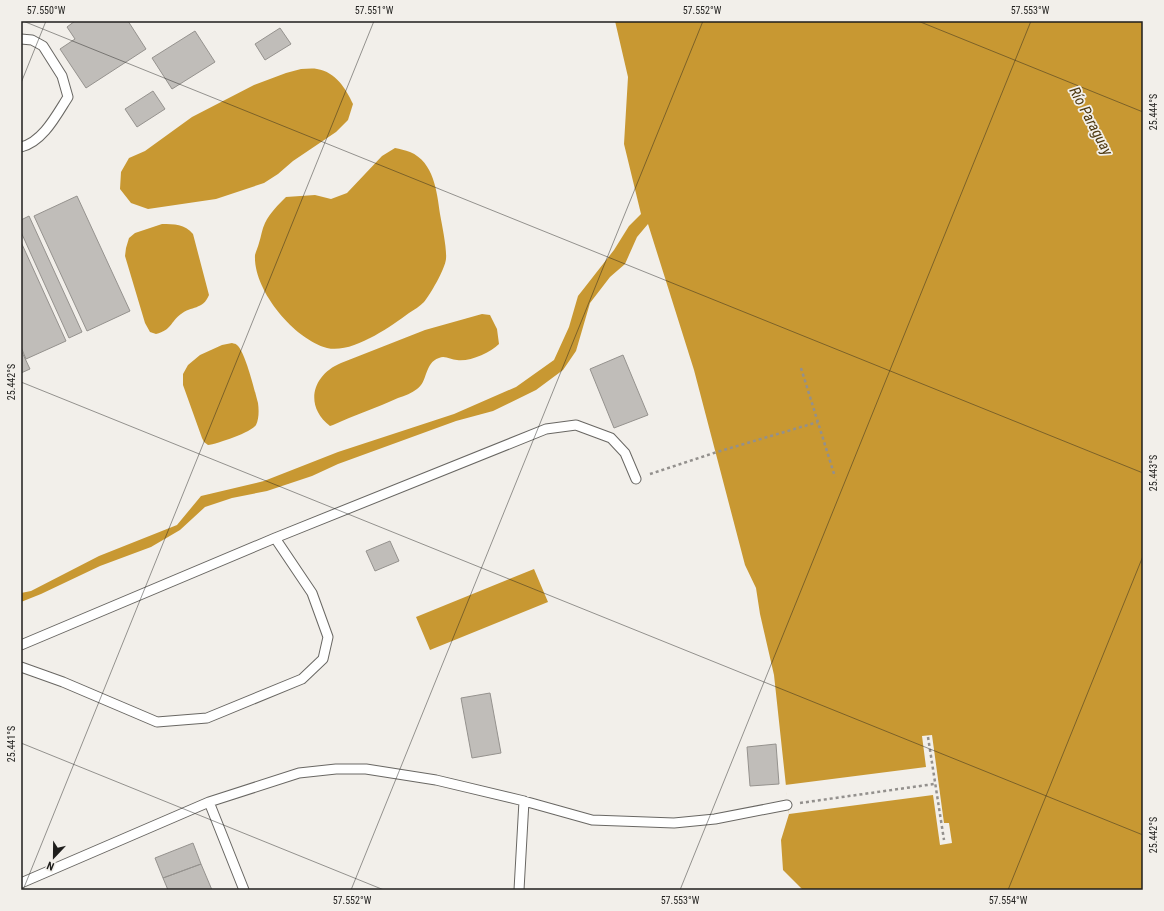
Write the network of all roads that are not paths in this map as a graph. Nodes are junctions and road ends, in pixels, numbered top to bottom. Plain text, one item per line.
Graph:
1 (21, 39) edge
2 (21, 147) edge
3 (636, 479) road end
4 (275, 538) junction
5 (21, 645) edge
6 (21, 667) edge
7 (524, 801) junction
8 (208, 802) junction
9 (788, 805) road end
10 (21, 883) edge
11 (244, 890) edge
12 (518, 890) edge

1 - 2 lane
3 - 4 lane
4 - 5 lane
4 - 6 lane
7 - 8 lane
7 - 9 lane
7 - 12 lane
8 - 10 lane
8 - 11 lane

